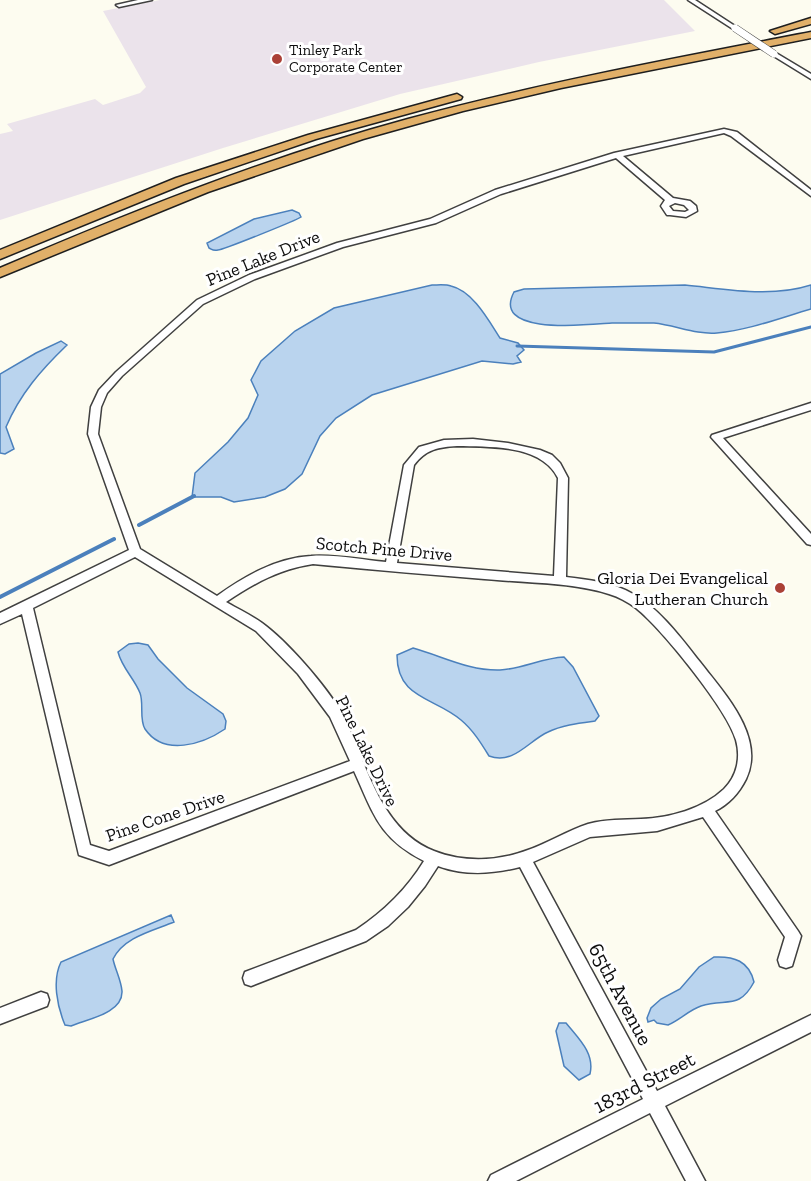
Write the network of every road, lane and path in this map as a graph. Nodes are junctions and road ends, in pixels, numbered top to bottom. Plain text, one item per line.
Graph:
1 (149, 0) edge
2 (691, 0) edge
3 (119, 5) dead end
4 (811, 23) edge
5 (811, 35) edge
6 (811, 77) edge
7 (617, 155) junction
8 (811, 194) edge
9 (671, 201) dead end
10 (0, 255) edge
11 (0, 273) edge
12 (811, 406) edge
13 (811, 541) edge
14 (135, 552) junction
15 (391, 566) junction
16 (560, 581) junction
17 (217, 602) junction
18 (26, 606) junction
19 (0, 619) edge
20 (357, 764) junction
21 (706, 810) junction
22 (434, 859) junction
23 (524, 859) junction
24 (786, 960) dead end
25 (251, 978) dead end
26 (41, 1000) dead end
27 (0, 1016) edge
28 (811, 1023) edge
29 (653, 1102) junction
30 (497, 1181) edge
31 (696, 1181) edge

1 - 3 street
2 - 6 street, bridge
4 - 10 highway
5 - 11 highway
7 - 8 street, Pine Lake Drive
7 - 9 street
7 - 14 street, Pine Lake Drive
12 - 13 street
14 - 17 street, Pine Lake Drive
14 - 18 street
15 - 16 street, Scotch Pine Drive
15 - 16 street
15 - 17 street, Scotch Pine Drive
16 - 21 street, Scotch Pine Drive
17 - 20 street, Pine Lake Drive
18 - 19 street
18 - 20 street, Pine Cone Drive
20 - 22 street, Pine Lake Drive
21 - 23 street, Pine Lake Drive
21 - 24 street
22 - 23 street, Pine Lake Drive
22 - 25 street
23 - 29 street, 65th Avenue
26 - 27 street
28 - 29 street, 183rd Street
29 - 30 street, 183rd Street
29 - 31 street, 65th Avenue

